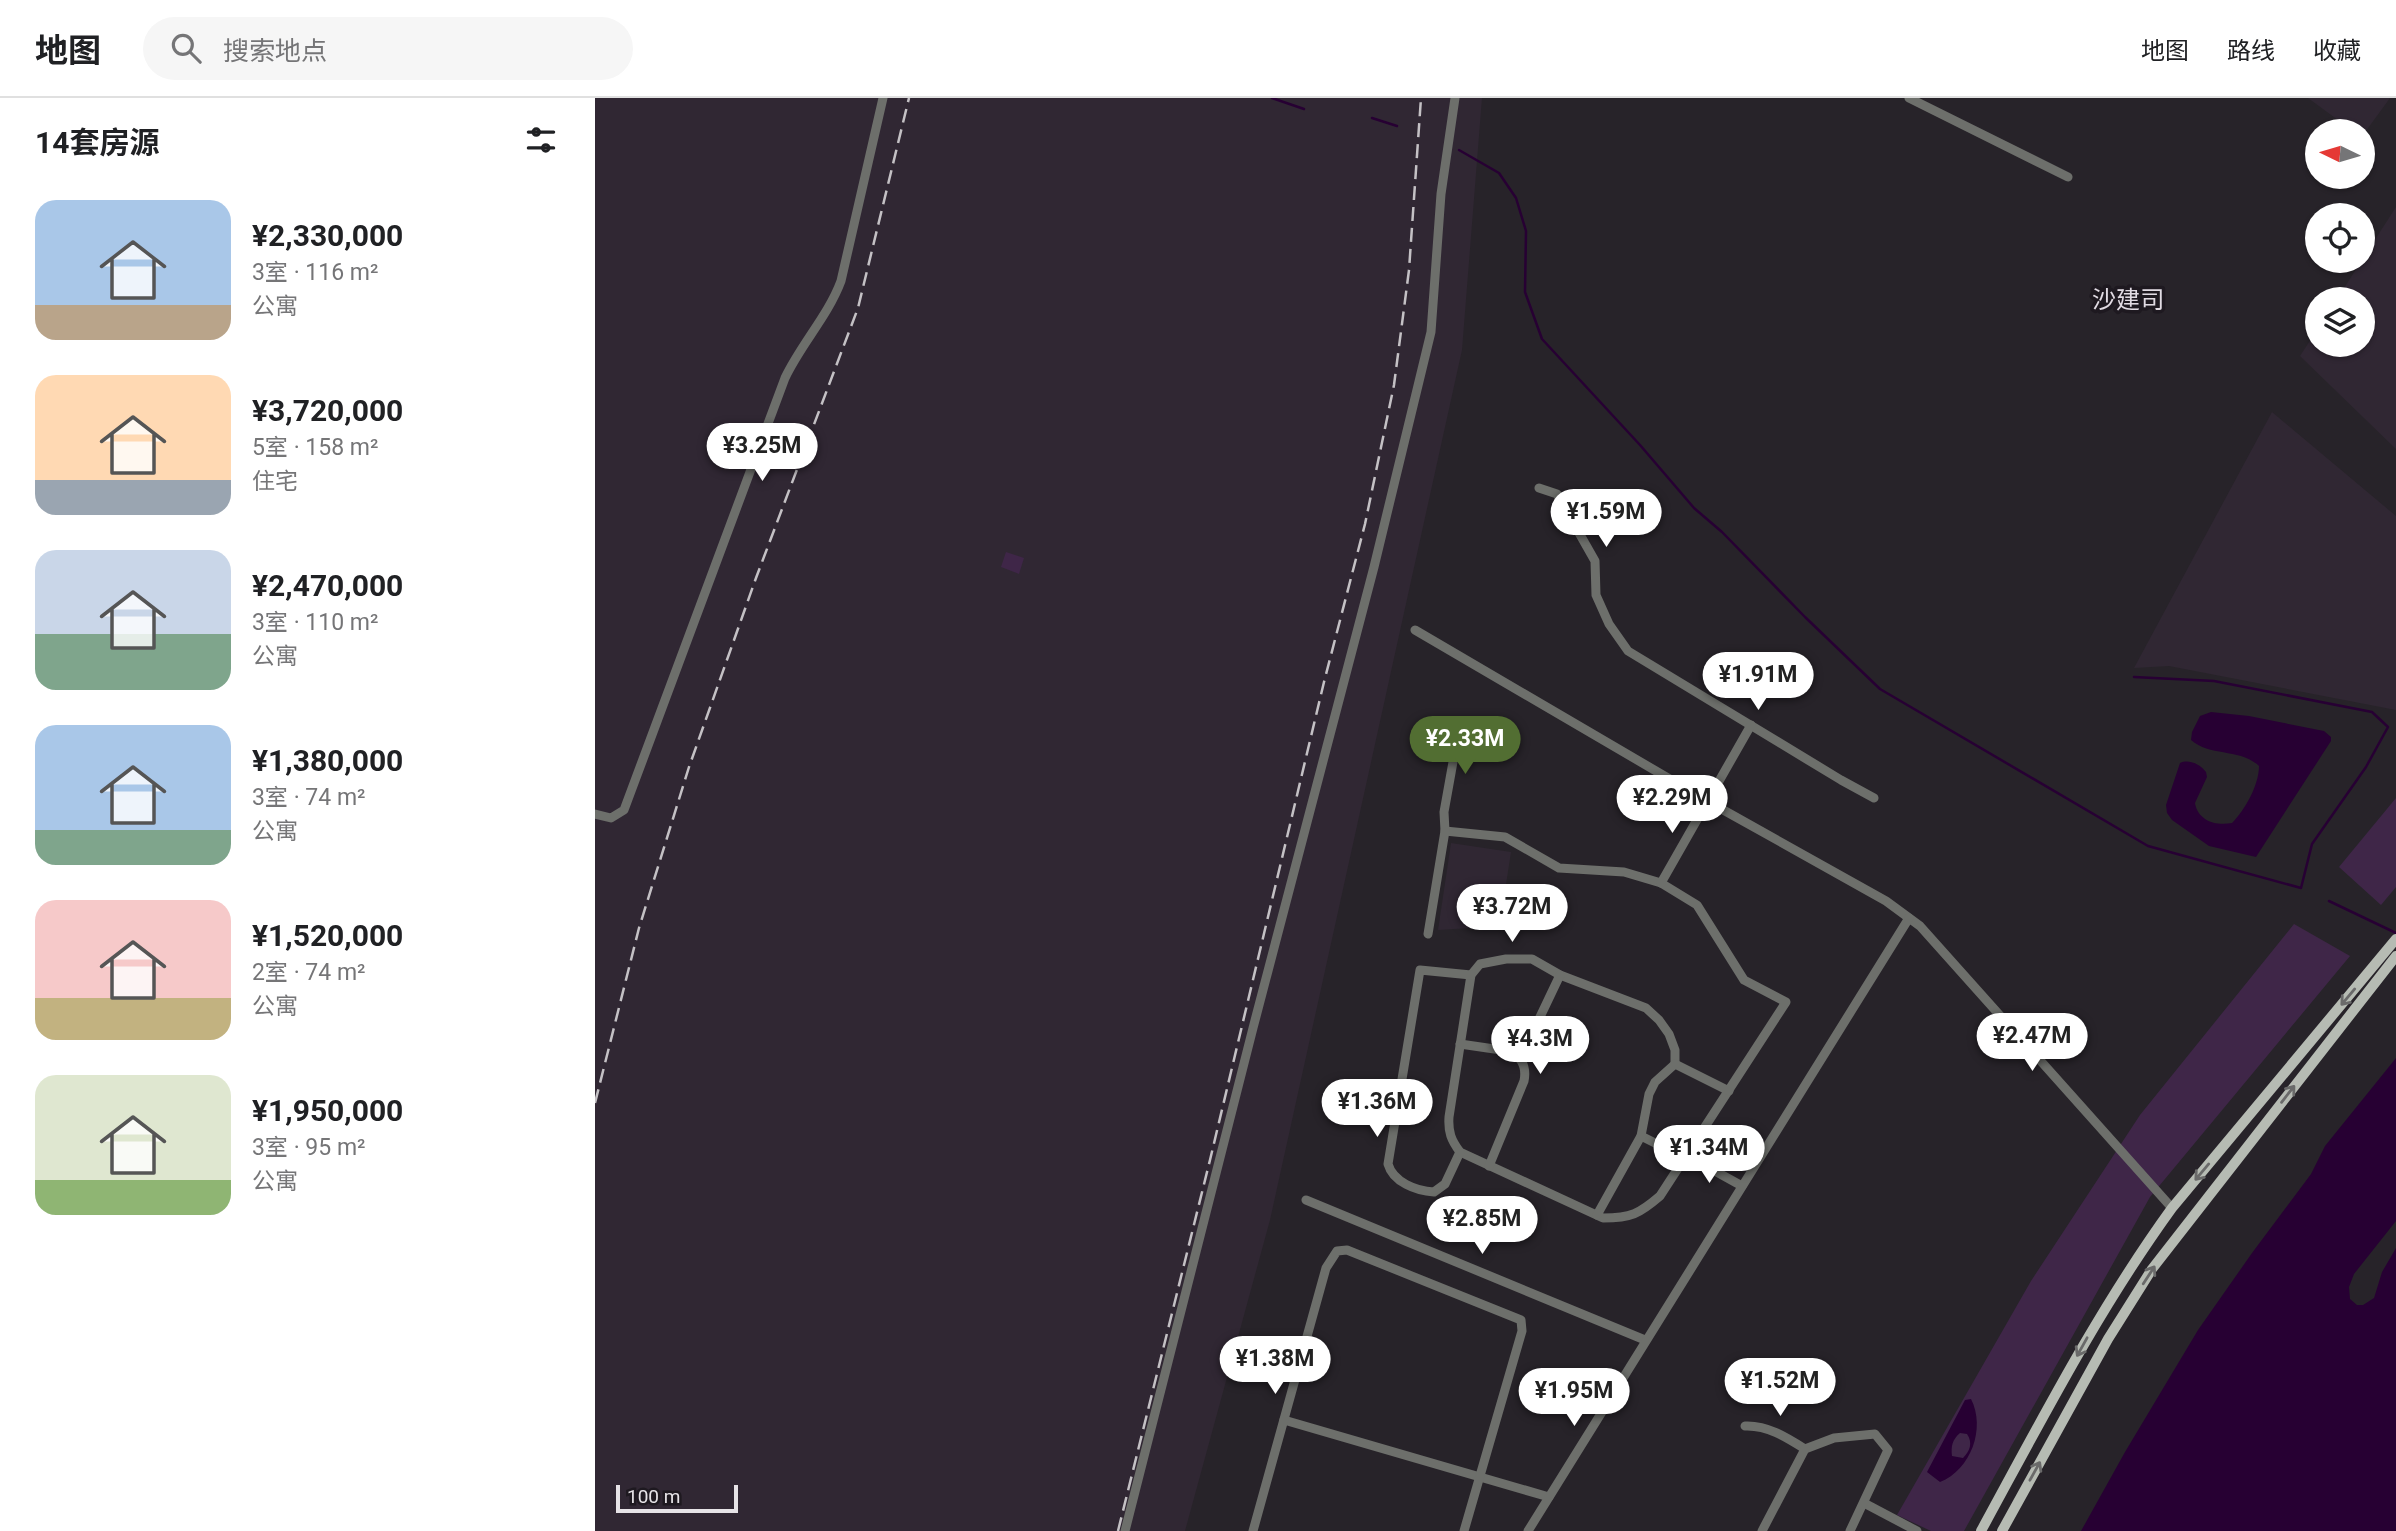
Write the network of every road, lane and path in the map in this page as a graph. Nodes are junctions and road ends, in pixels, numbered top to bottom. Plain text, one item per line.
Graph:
1 (883, 98) edge
2 (1455, 98) edge
3 (1909, 98) edge
4 (2068, 177) dead end
5 (1539, 488) dead end
6 (1415, 630) dead end
7 (1460, 723) dead end
8 (1751, 725) junction
9 (1874, 797) dead end
10 (1709, 802) junction
11 (595, 814) edge
12 (1445, 831) junction
13 (1661, 883) junction
14 (1909, 918) junction
15 (1428, 934) dead end
16 (2394, 942) edge
17 (2396, 957) edge
18 (1471, 975) junction
19 (1560, 975) junction
20 (1460, 1044) junction
21 (1520, 1059) junction
22 (1675, 1064) junction
23 (1729, 1091) junction
24 (1641, 1136) junction
25 (1460, 1152) junction
26 (1685, 1158) junction
27 (1489, 1166) junction
28 (1742, 1186) junction
29 (1306, 1200) dead end
30 (2172, 1208) junction
31 (1597, 1215) junction
32 (1646, 1340) junction
33 (1284, 1420) junction
34 (1745, 1426) dead end
35 (1805, 1449) junction
36 (1480, 1476) junction
37 (1549, 1497) junction
38 (1864, 1503) junction
39 (1125, 1531) edge
40 (1253, 1531) edge
41 (1464, 1531) edge
42 (1528, 1531) edge
43 (1762, 1531) edge
44 (1850, 1531) edge
45 (1917, 1531) edge
46 (1981, 1531) edge
47 (2001, 1531) edge

1 - 11 street
2 - 39 street
3 - 4 street
5 - 8 street
6 - 10 street
7 - 12 street
8 - 9 street
8 - 10 street
10 - 13 street
10 - 14 street
12 - 13 street
12 - 15 street
13 - 23 street
14 - 28 street
14 - 30 street
16 -> 30 main road
47 -> 17 main road
18 - 19 street
18 - 20 street
18 - 25 street
19 - 21 street
19 - 22 street
20 - 21 street
20 - 25 street
21 - 27 street
22 - 23 street
22 - 24 street
23 - 26 street
24 - 26 street
24 - 31 street
25 - 27 street
26 - 28 street
26 - 31 street
27 - 31 street
28 - 32 street
29 - 32 street
30 -> 46 main road
32 - 37 street
33 - 36 street
33 - 36 street
33 - 40 street
34 - 35 street
35 - 38 street
35 - 43 street
36 - 37 street
36 - 41 street
37 - 42 street
38 - 44 street
38 - 45 street

